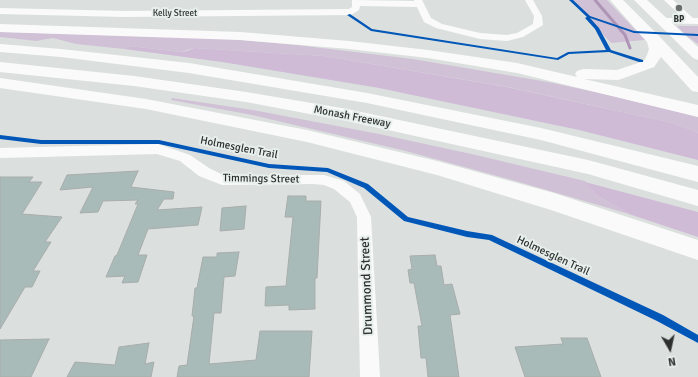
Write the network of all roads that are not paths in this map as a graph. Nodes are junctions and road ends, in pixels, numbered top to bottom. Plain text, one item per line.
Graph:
1 (529, 0) edge
2 (616, 0) edge
3 (640, 0) edge
4 (668, 0) edge
5 (356, 2) edge
6 (418, 2) edge
7 (20, 4) dead end
8 (675, 7) junction
9 (0, 11) edge
10 (12, 11) junction
11 (652, 11) junction
12 (662, 21) junction
13 (695, 21) edge
14 (0, 28) edge
15 (654, 39) junction
16 (0, 48) edge
17 (695, 51) edge
18 (0, 67) edge
19 (516, 68) junction
20 (0, 83) edge
21 (698, 87) edge
22 (698, 111) edge
23 (0, 153) edge
24 (698, 174) edge
25 (355, 198) joint
26 (698, 198) edge
27 (698, 250) edge
28 (370, 377) edge

1 - 6 street
2 - 15 highway
3 - 11 highway
4 - 8 street
5 - 6 street
5 - 10 street, Kelly Street
7 - 10 street
8 - 11 street
8 - 13 street
9 - 10 street, Kelly Street
11 - 12 highway
12 - 13 street
12 - 17 highway
14 - 19 highway
15 - 19 highway
15 - 21 highway
16 - 24 highway, Monash Freeway
18 - 26 highway, Monash Freeway
19 - 22 highway
20 - 27 highway
23 - 25 street, Timmings Street
25 - 28 street, Drummond Street

